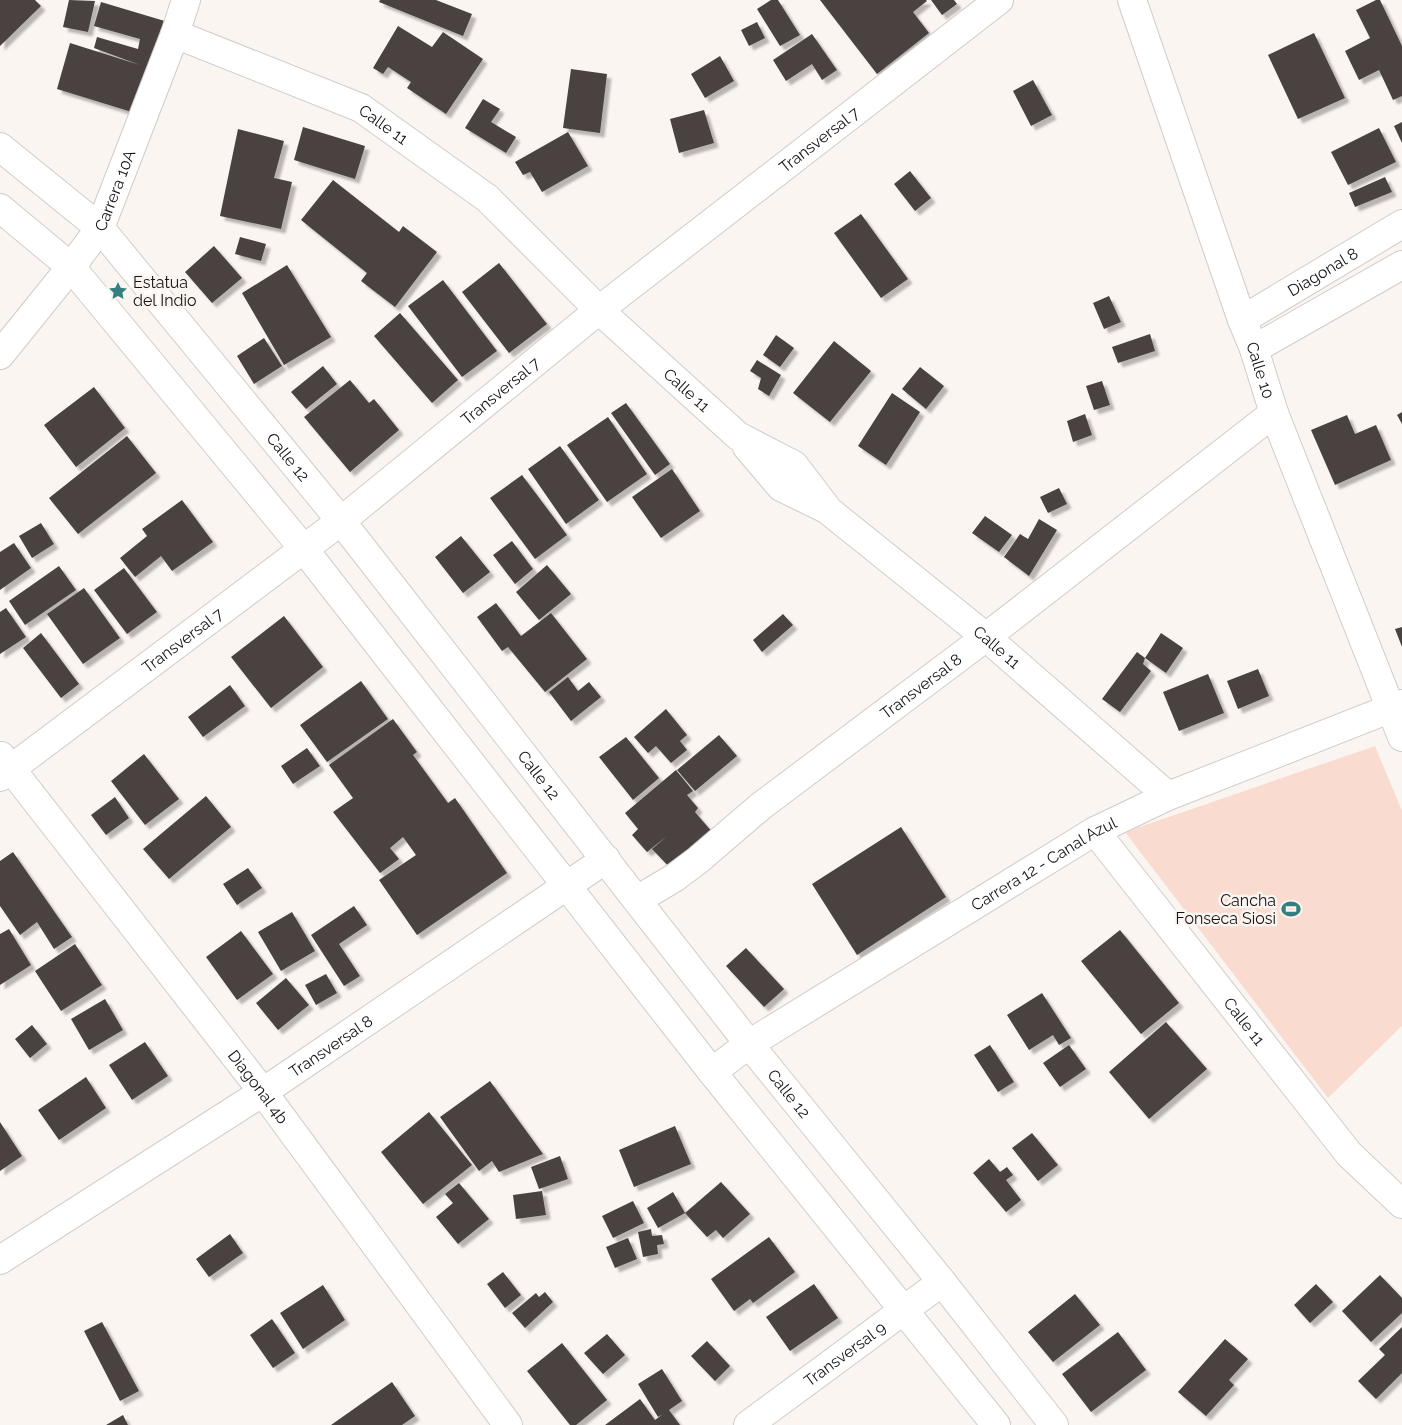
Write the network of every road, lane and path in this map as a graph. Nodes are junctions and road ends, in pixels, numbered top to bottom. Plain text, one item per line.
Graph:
1 (186, 0) edge
2 (999, 0) edge
3 (1132, 0) edge
4 (176, 34) junction
5 (0, 147) edge
6 (0, 208) edge
7 (1402, 224) edge
8 (100, 228) junction
9 (1402, 265) edge
10 (71, 267) junction
11 (599, 310) junction
12 (1242, 320) junction
13 (1254, 349) junction
14 (0, 355) edge
15 (1274, 413) junction
16 (341, 520) junction
17 (304, 548) junction
18 (986, 637) junction
19 (1397, 707) edge
20 (1402, 737) edge
21 (4, 767) edge
22 (1168, 796) junction
23 (1095, 831) junction
24 (606, 859) junction
25 (567, 885) junction
26 (637, 900) junction
27 (749, 1044) junction
28 (712, 1072) junction
29 (263, 1092) junction
30 (1402, 1204) edge
31 (0, 1260) edge
32 (942, 1282) junction
33 (904, 1312) junction
34 (508, 1425) edge
35 (748, 1425) edge
36 (996, 1425) edge
37 (1054, 1425) edge

1 - 4 street, Carrera 10A
2 - 11 street, Transversal 7
3 - 12 street, Calle 10
4 - 8 street, Carrera 10A
4 - 11 street, Calle 11
5 - 8 street, Calle 12
6 - 10 street
7 - 12 street, Diagonal 8
8 - 10 street, Carrera 10A
8 - 16 street, Calle 12
9 - 13 street, Diagonal 8
10 - 14 street, Carrera 10A
10 - 17 street
11 - 16 street, Transversal 7
11 - 18 street, Calle 11
12 - 13 street, Calle 10
13 - 15 street, Calle 10
15 - 18 street, Transversal 8
15 - 19 street, Calle 10
16 - 17 street, Transversal 7
16 - 24 street, Calle 12
17 - 21 street, Transversal 7
17 - 25 street
18 - 22 street, Calle 11
18 - 26 street, Transversal 8
19 - 20 street, Calle 10
19 - 22 street, Carrera 12 - Canal Azul
21 - 29 street, Diagonal 4b
22 - 23 street, Carrera 12 - Canal Azul
23 - 27 street, Carrera 12 - Canal Azul
23 - 30 street, Calle 11
24 - 25 street, Transversal 8
24 - 26 street, Calle 12
25 - 28 street
25 - 29 street, Transversal 8
26 - 27 street, Calle 12
27 - 28 street, Carrera 12 - Canal Azul
27 - 32 street, Calle 12
28 - 33 street
29 - 31 street, Transversal 8
29 - 34 street, Diagonal 4b
32 - 33 street, Transversal 9
32 - 37 street, Calle 12
33 - 35 street, Transversal 9
33 - 36 street

